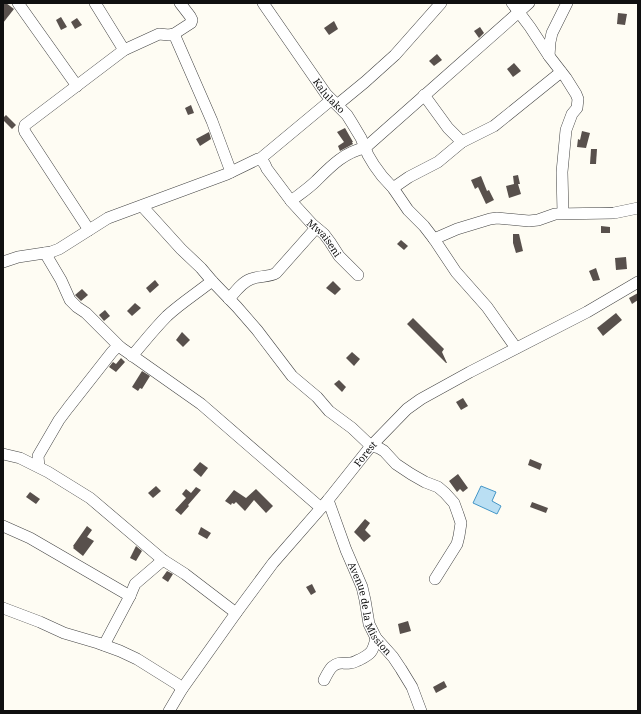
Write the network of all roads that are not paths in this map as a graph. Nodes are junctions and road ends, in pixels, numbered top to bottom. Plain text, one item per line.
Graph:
1 (18, 3) edge
2 (95, 3) edge
3 (180, 3) edge
4 (263, 3) edge
5 (441, 3) edge
6 (529, 3) edge
7 (567, 3) edge
8 (516, 8) edge
9 (174, 34) junction
10 (124, 50) junction
11 (549, 56) junction
12 (561, 72) junction
13 (77, 86) junction
14 (424, 95) junction
15 (334, 102) junction
16 (462, 142) junction
17 (365, 148) junction
18 (260, 159) junction
19 (231, 172) junction
20 (393, 188) junction
21 (291, 201) junction
22 (142, 206) junction
23 (638, 208) edge
24 (563, 214) junction
25 (316, 228) junction
26 (89, 230) junction
27 (434, 239) junction
28 (45, 253) junction
29 (3, 262) edge
30 (358, 275) dead end
31 (212, 281) junction
32 (638, 282) edge
33 (229, 299) junction
34 (120, 347) junction
35 (516, 348) junction
36 (132, 356) junction
37 (371, 446) junction
38 (3, 454) edge
39 (38, 462) junction
40 (325, 504) junction
41 (3, 526) edge
42 (163, 560) junction
43 (435, 579) dead end
44 (130, 596) junction
45 (3, 608) edge
46 (236, 614) junction
47 (376, 638) junction
48 (104, 645) junction
49 (324, 680) dead end
50 (182, 689) junction
51 (172, 710) edge
52 (417, 710) edge

1 - 13 street
2 - 10 street
3 - 9 street
4 - 15 street, Kalulako
5 - 15 street
6 - 8 street
7 - 11 street
8 - 11 street
8 - 14 street
9 - 10 street
9 - 19 street
10 - 13 street
11 - 12 street
12 - 16 street
12 - 24 street
13 - 26 street
14 - 16 street
14 - 17 street
15 - 17 street, Kalulako
15 - 18 street
16 - 20 street
17 - 20 street, Kalulako
17 - 21 street
18 - 19 street
18 - 21 street, Mwaiseni
19 - 22 street
20 - 27 street, Kalulako
21 - 25 street, Mwaiseni
22 - 26 street
22 - 31 street
23 - 24 street
24 - 27 street
25 - 30 street, Mwaiseni
25 - 33 street
26 - 28 street
27 - 35 street, Kalulako
28 - 29 street
28 - 34 street
31 - 33 street
31 - 36 street
32 - 35 street, Forest
33 - 37 street
34 - 36 street
34 - 39 street
35 - 37 street, Forest
36 - 40 street
37 - 40 street, Forest
37 - 43 street
38 - 39 street
39 - 42 street
40 - 46 street, Forest
40 - 47 street, Avenue de la Mission
41 - 44 street
42 - 44 street
42 - 46 street
44 - 48 street
45 - 48 street
46 - 50 street, Forest
47 - 49 street
47 - 52 street, Avenue de la Mission
48 - 50 street
50 - 51 street, Forest

